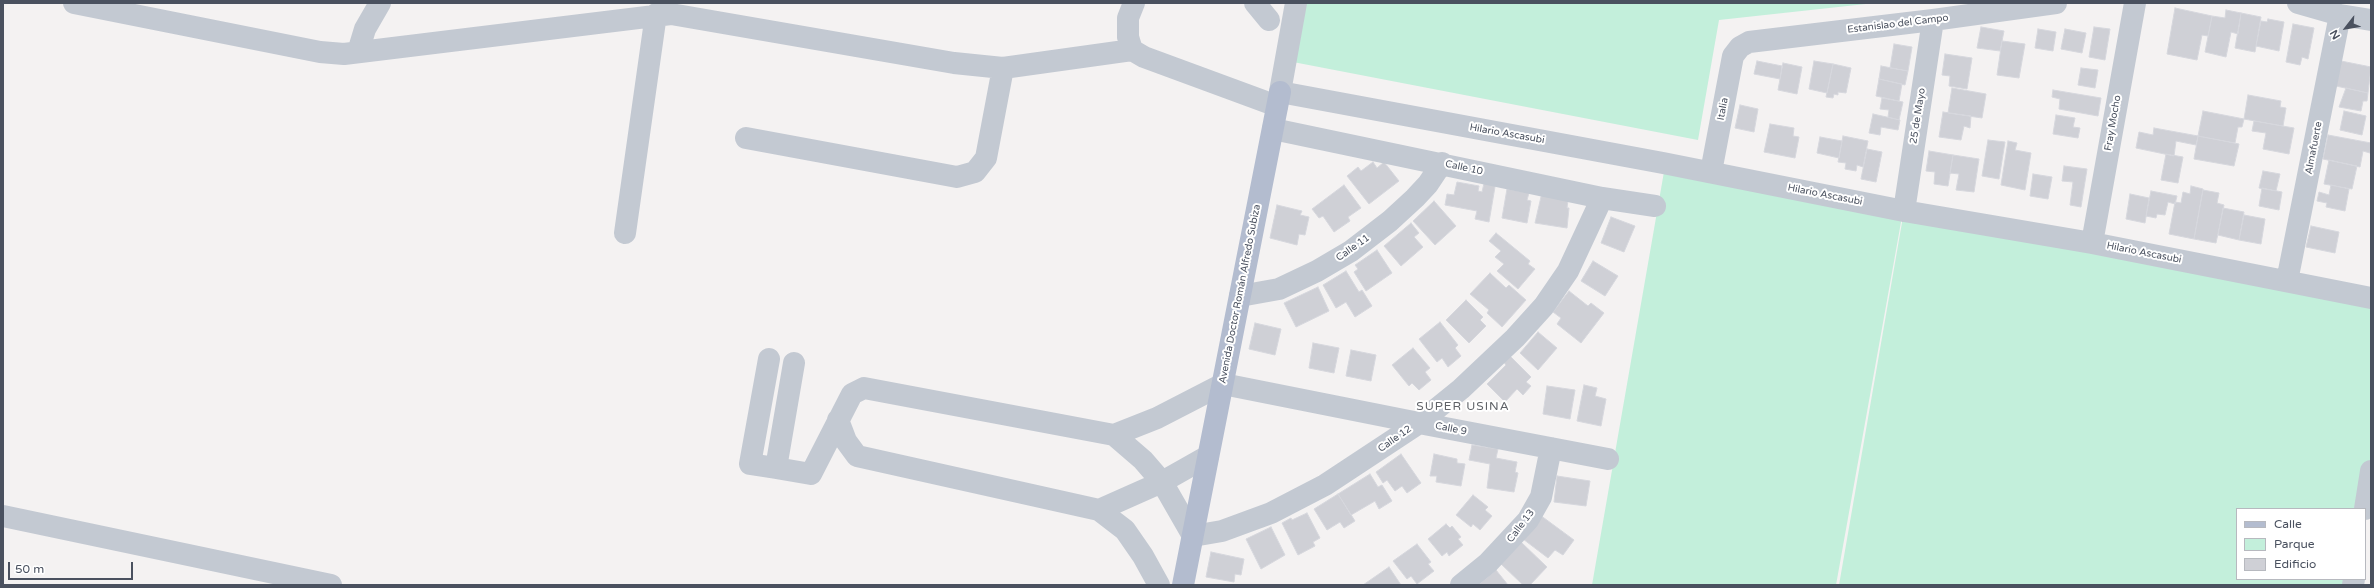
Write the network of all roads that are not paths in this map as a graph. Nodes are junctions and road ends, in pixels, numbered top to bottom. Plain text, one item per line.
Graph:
1 (74, 3) edge
2 (380, 3) edge
3 (1134, 3) edge
4 (1255, 3) edge
5 (1296, 3) edge
6 (2056, 3) edge
7 (2135, 3) edge
8 (2298, 3) edge
9 (656, 14) junction
10 (2340, 14) junction
11 (1269, 20) dead end
12 (1933, 20) junction
13 (2371, 20) edge
14 (1740, 47) joint
15 (1132, 50) junction
16 (358, 52) junction
17 (1003, 68) junction
18 (1278, 99) junction
19 (1273, 129) junction
20 (746, 138) dead end
21 (1442, 163) junction
22 (1711, 172) junction
23 (1602, 198) junction
24 (1655, 206) dead end
25 (1904, 211) junction
26 (625, 232) dead end
27 (2092, 243) junction
28 (2287, 281) junction
29 (1240, 296) junction
30 (2371, 298) edge
31 (768, 359) dead end
32 (794, 363) dead end
33 (1223, 384) junction
34 (838, 420) junction
35 (1419, 423) junction
36 (1114, 435) junction
37 (1551, 448) junction
38 (1208, 456) junction
39 (1608, 459) dead end
40 (776, 468) junction
41 (2371, 477) edge
42 (1162, 482) junction
43 (2365, 508) edge
44 (1099, 510) junction
45 (3, 516) edge
46 (1193, 536) junction
47 (332, 585) edge
48 (1159, 585) edge
49 (1183, 585) edge
50 (1461, 585) edge

1 - 16 street
2 - 16 street
3 - 15 street
4 - 11 street
5 - 18 street, Avenida Doctor Román Alfredo Subiza
6 - 12 street, Estanislao del Campo
7 - 27 street, Fray Mocho
8 - 10 street
9 - 16 street
9 - 17 street
9 - 26 street
10 - 13 street
10 - 28 street, Almafuerte
12 - 14 street, Estanislao del Campo
12 - 25 street, 25 de Mayo
14 - 22 street, Italia
15 - 17 street
15 - 18 street, Hilario Ascasubi
17 - 20 street
18 - 19 main road, Avenida Doctor Román Alfredo Subiza
18 - 22 street, Hilario Ascasubi
19 - 21 street, Calle 10
19 - 29 main road, Avenida Doctor Román Alfredo Subiza
21 - 23 street, Calle 10
21 - 29 street, Calle 11
22 - 25 street, Hilario Ascasubi
23 - 24 street, Calle 10
23 - 35 street, Calle 12
25 - 27 street, Hilario Ascasubi
27 - 28 street, Hilario Ascasubi
28 - 30 street, Hilario Ascasubi
29 - 33 main road, Avenida Doctor Román Alfredo Subiza
31 - 40 street
32 - 40 street
33 - 35 street, Calle 9
33 - 36 street
33 - 38 main road, Avenida Doctor Román Alfredo Subiza
34 - 36 street
34 - 40 street
34 - 44 street
35 - 37 street, Calle 9
35 - 46 street, Calle 12
36 - 42 street
37 - 39 street, Calle 9
37 - 50 street, Calle 13
38 - 42 street
38 - 46 main road, Avenida Doctor Román Alfredo Subiza
41 - 43 street
42 - 44 street
42 - 46 street
44 - 48 street
45 - 47 street
46 - 49 main road, Avenida Doctor Román Alfredo Subiza

